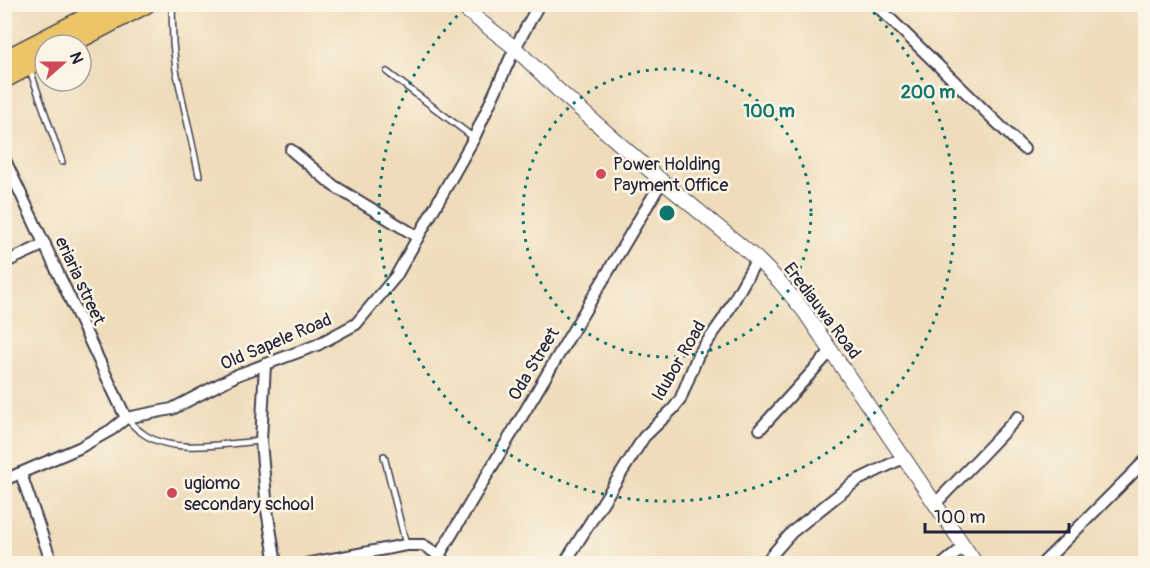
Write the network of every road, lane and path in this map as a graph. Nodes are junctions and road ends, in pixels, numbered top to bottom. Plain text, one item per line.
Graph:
1 (146, 4) edge
2 (172, 4) edge
3 (458, 4) edge
4 (539, 4) edge
5 (875, 4) edge
6 (111, 5) edge
7 (81, 12) edge
8 (91, 33) edge
9 (515, 48) junction
10 (33, 63) edge
11 (28, 66) junction
12 (387, 72) dead end
13 (5, 73) edge
14 (474, 138) junction
15 (1024, 149) dead end
16 (291, 150) dead end
17 (4, 158) edge
18 (62, 162) dead end
19 (199, 175) dead end
20 (662, 181) junction
21 (418, 237) junction
22 (45, 244) junction
23 (757, 259) junction
24 (4, 263) edge
25 (831, 351) junction
26 (265, 364) junction
27 (1018, 417) dead end
28 (126, 418) junction
29 (759, 429) dead end
30 (261, 441) junction
31 (384, 456) dead end
32 (903, 458) junction
33 (1146, 460) edge
34 (21, 474) junction
35 (4, 480) edge
36 (935, 504) junction
37 (406, 545) junction
38 (964, 547) junction
39 (440, 561) edge
40 (52, 564) edge
41 (276, 564) edge
42 (306, 564) edge
43 (564, 564) edge
44 (764, 564) edge
45 (944, 564) edge
46 (976, 564) edge
47 (1042, 564) edge

1 - 8 highway
2 - 19 lane
3 - 9 street, Erediauwa Road
4 - 9 street, Old Sapele Road
5 - 15 street
6 - 7 highway
7 - 13 highway
9 - 14 street, Old Sapele Road
9 - 20 street, Erediauwa Road
10 - 11 highway
11 - 13 highway
11 - 18 lane
12 - 14 lane
14 - 21 street, Old Sapele Road
16 - 21 street
17 - 22 street, eriaria street
20 - 23 street, Erediauwa Road
20 - 39 street, Oda Street
21 - 26 street, Old Sapele Road
22 - 24 street
22 - 28 street, eriaria street
23 - 25 street, Erediauwa Road
23 - 43 street, Idubor Road
25 - 29 street
25 - 32 street, Erediauwa Road
26 - 28 street, Old Sapele Road
26 - 30 street
27 - 36 street
28 - 30 lane
28 - 34 street, Old Sapele Road
30 - 41 street
31 - 37 lane
32 - 36 street, Erediauwa Road
32 - 44 street
33 - 47 street
34 - 35 street, Old Sapele Road
34 - 40 street
36 - 38 street, Erediauwa Road
37 - 39 street
37 - 42 street
38 - 45 street
38 - 46 street, Erediauwa Road

